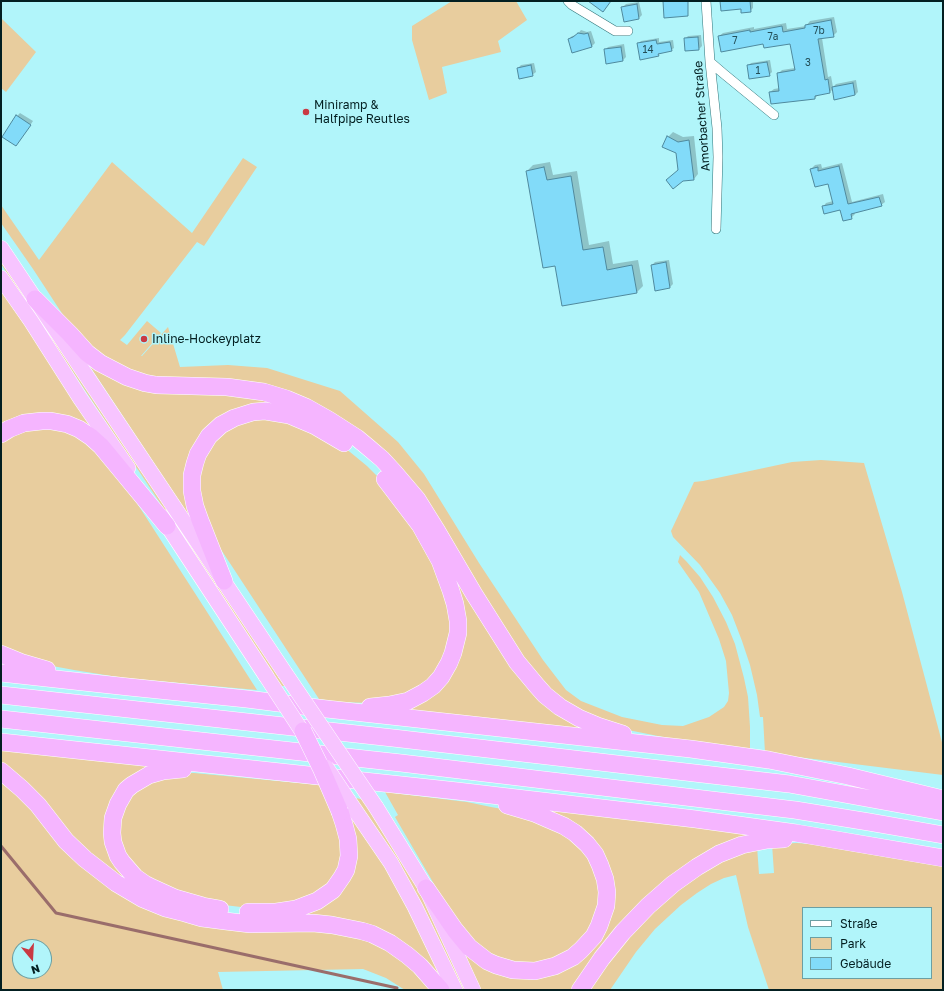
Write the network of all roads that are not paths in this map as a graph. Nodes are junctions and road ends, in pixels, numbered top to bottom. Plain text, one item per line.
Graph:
1 (568, 1) edge
2 (706, 1) edge
3 (628, 31) dead end
4 (710, 62) junction
5 (774, 114) dead end
6 (716, 229) dead end
7 (1, 248) edge
8 (1, 278) edge
9 (35, 299) junction
10 (1, 434) edge
11 (167, 526) junction
12 (224, 581) junction
13 (1, 654) edge
14 (1, 673) edge
15 (129, 688) junction
16 (1, 695) edge
17 (318, 708) junction
18 (1, 719) edge
19 (303, 732) joint
20 (1, 742) edge
21 (691, 749) junction
22 (236, 768) junction
23 (1, 771) edge
24 (457, 791) junction
25 (943, 799) edge
26 (344, 806) junction
27 (943, 812) edge
28 (943, 835) edge
29 (876, 846) junction
30 (943, 858) edge
31 (426, 888) junction
32 (441, 990) edge
33 (455, 990) edge
34 (473, 990) edge
35 (580, 990) edge

1 - 3 street
2 - 4 street, Amorbacher Straße
4 - 5 street
4 - 6 street, Amorbacher Straße
7 - 9 highway
8 - 11 highway
9 - 12 highway
9 - 21 highway
10 - 11 highway
11 - 19 highway, bridge
12 - 17 highway
12 - 31 highway, bridge
13 - 15 highway
14 - 15 highway
15 - 17 highway
16 - 27 highway
17 - 21 highway
18 - 28 highway
19 - 26 highway, bridge
20 - 22 highway
21 - 25 highway
22 - 24 highway
22 - 26 highway
23 - 32 highway
24 - 29 highway
24 - 31 highway
26 - 33 highway
29 - 30 highway
29 - 35 highway
31 - 34 highway

